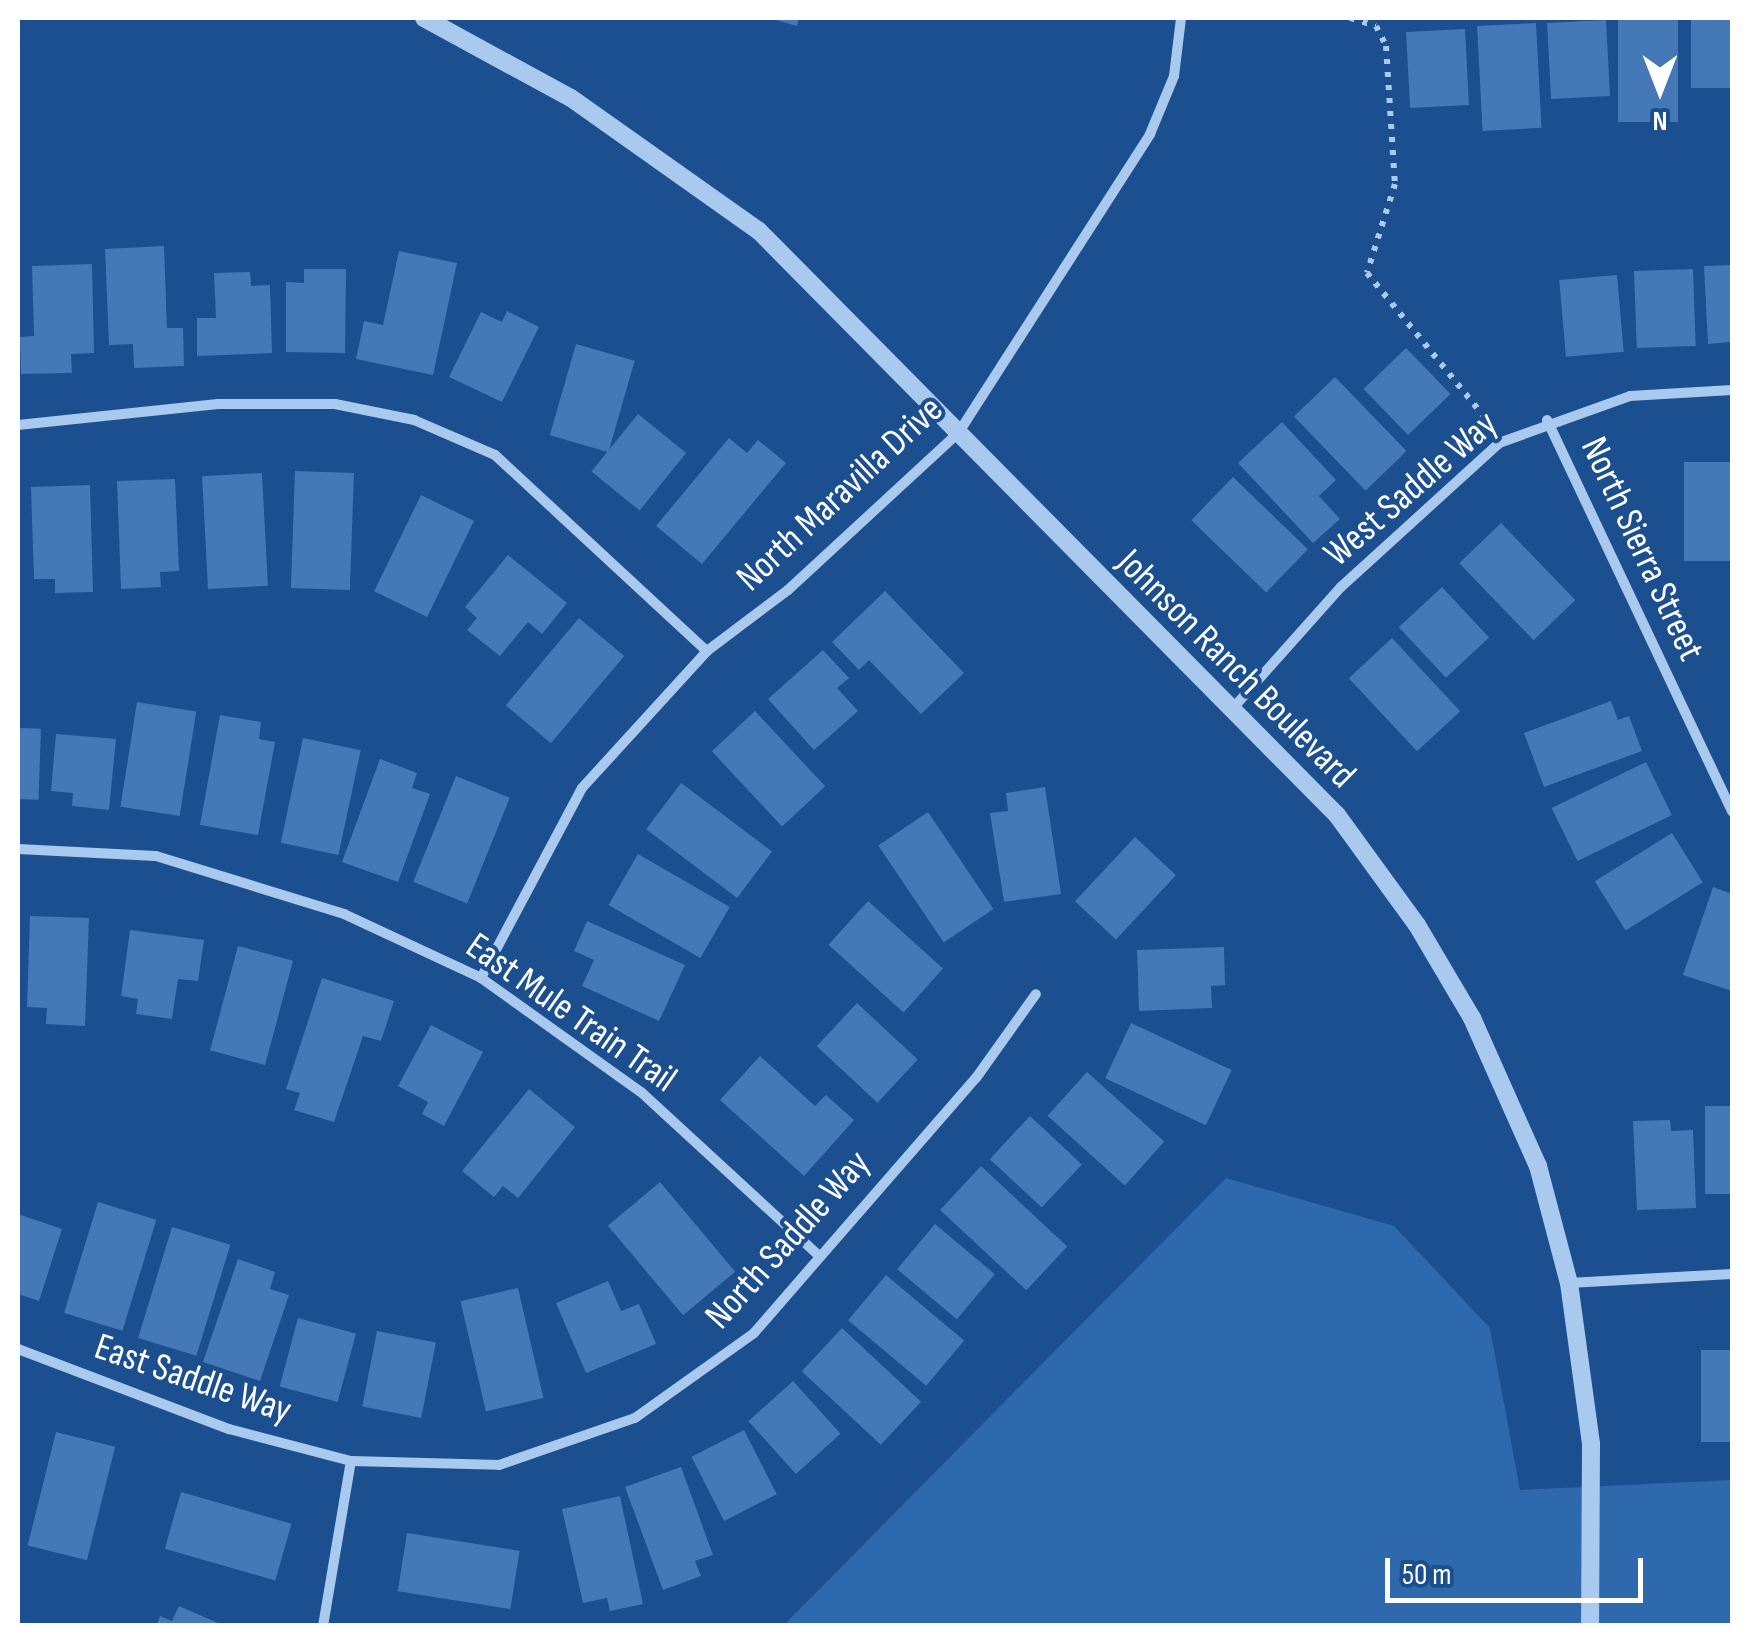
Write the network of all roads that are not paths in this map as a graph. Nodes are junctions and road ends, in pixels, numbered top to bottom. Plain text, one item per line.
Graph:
1 (424, 18) edge
2 (1181, 18) edge
3 (1732, 390) edge
4 (1548, 420) junction
5 (18, 424) edge
6 (959, 432) junction
7 (707, 651) junction
8 (1234, 707) junction
9 (1732, 812) edge
10 (18, 849) edge
11 (482, 978) junction
12 (1036, 994) dead end
13 (816, 1252) junction
14 (1732, 1274) edge
15 (1569, 1283) junction
16 (18, 1349) edge
17 (351, 1462) junction
18 (322, 1626) edge
19 (1590, 1626) edge

1 - 6 street, Johnson Ranch Boulevard
2 - 6 street, North Maravilla Drive
3 - 4 street, West Saddle Way
4 - 8 street, West Saddle Way
4 - 9 street, North Sierra Street
5 - 7 street
6 - 7 street, North Maravilla Drive
6 - 8 street, Johnson Ranch Boulevard
7 - 11 street, North Maravilla Drive
8 - 15 street, Johnson Ranch Boulevard
10 - 11 street, East Mule Train Trail
11 - 13 street, East Mule Train Trail
12 - 13 street, North Saddle Way
13 - 17 street, North Saddle Way
14 - 15 street
15 - 19 street, Johnson Ranch Boulevard
16 - 17 street, East Saddle Way
17 - 18 street

